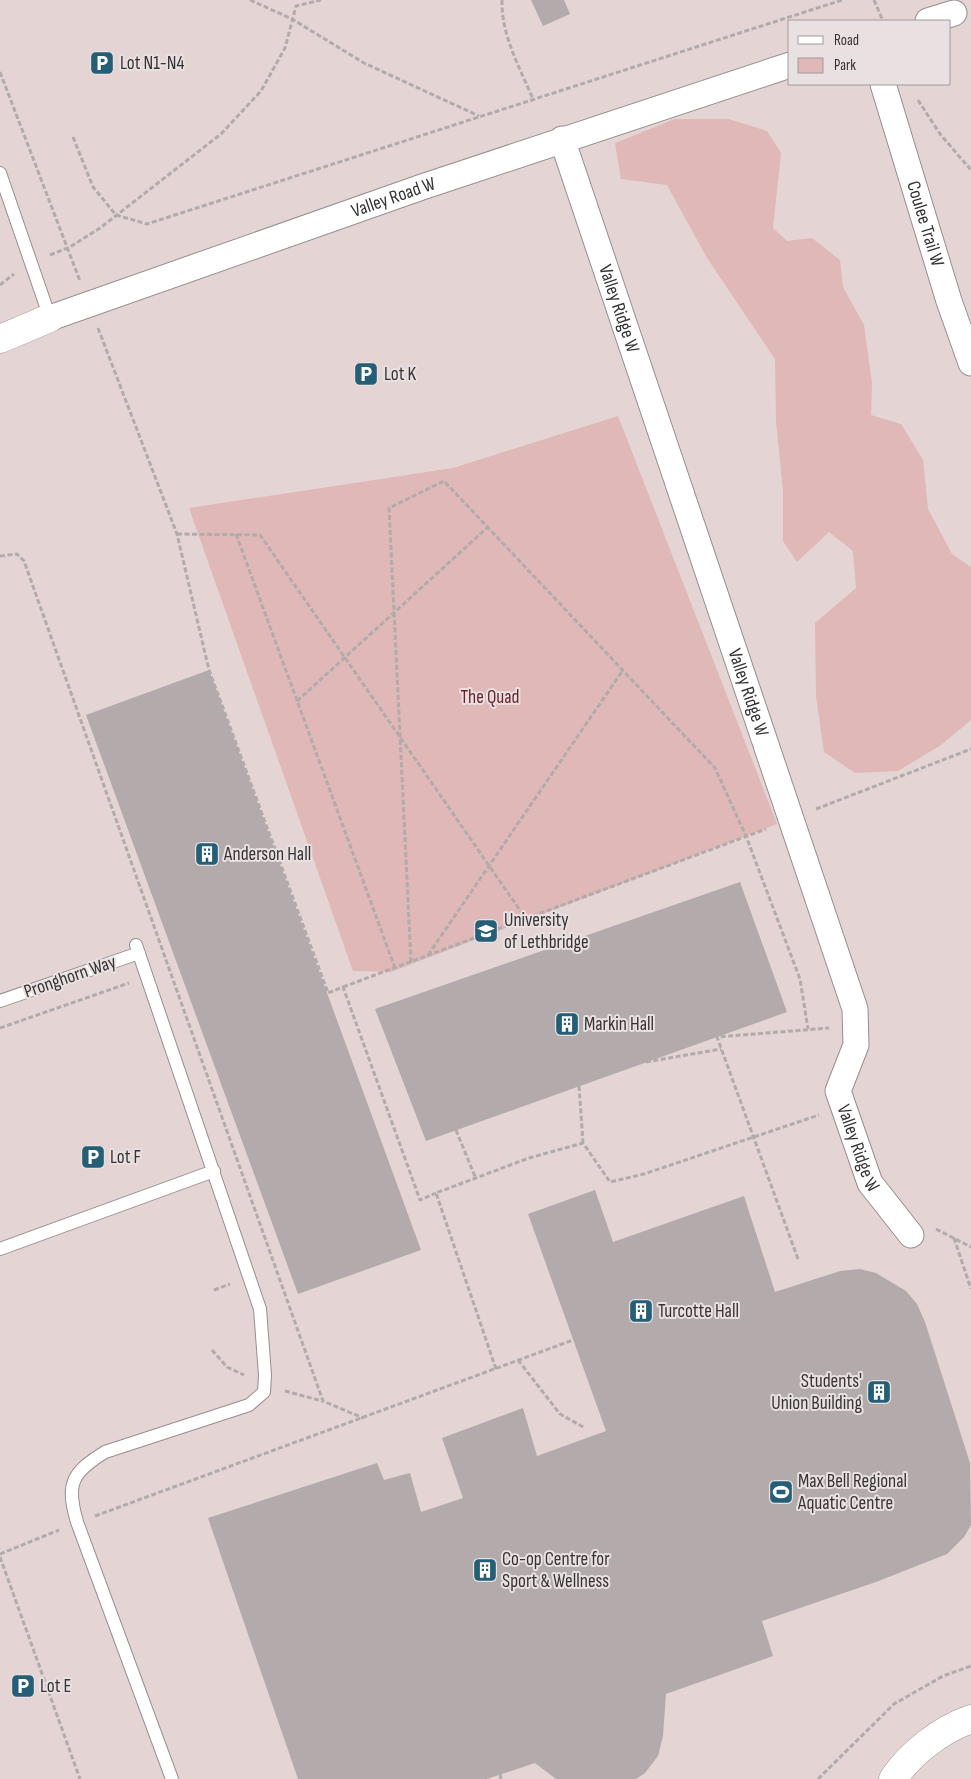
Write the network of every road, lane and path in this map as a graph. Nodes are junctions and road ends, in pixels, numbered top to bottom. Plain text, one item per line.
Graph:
1 (250, 0) edge
2 (321, 0) edge
3 (502, 0) edge
4 (842, 0) edge
5 (874, 0) edge
6 (954, 12) dead end
7 (292, 18) junction
8 (883, 20) edge
9 (931, 20) edge
10 (788, 66) edge
11 (0, 72) edge
12 (883, 85) edge
13 (916, 96) dead end
14 (533, 100) junction
15 (479, 116) junction
16 (73, 137) dead end
17 (562, 139) junction
18 (971, 170) edge
19 (0, 173) edge
20 (116, 215) junction
21 (67, 248) junction
22 (31, 262) junction
23 (89, 304) junction
24 (50, 318) junction
25 (0, 339) edge
26 (971, 362) edge
27 (488, 527) junction
28 (177, 534) junction
29 (236, 534) junction
30 (0, 556) edge
31 (394, 612) junction
32 (345, 657) junction
33 (623, 670) junction
34 (297, 701) junction
35 (400, 737) junction
36 (971, 749) edge
37 (792, 820) junction
38 (746, 836) junction
39 (489, 866) junction
40 (526, 919) junction
41 (428, 956) junction
42 (411, 962) junction
43 (395, 968) junction
44 (170, 969) junction
45 (147, 977) junction
46 (343, 987) junction
47 (0, 1001) edge
48 (856, 1026) junction
49 (0, 1028) edge
50 (808, 1029) junction
51 (721, 1048) junction
52 (646, 1062) dead end
53 (579, 1086) dead end
54 (843, 1106) junction
55 (456, 1130) dead end
56 (752, 1137) junction
57 (583, 1143) junction
58 (214, 1171) junction
59 (476, 1179) junction
60 (436, 1193) junction
61 (911, 1235) joint
62 (954, 1238) junction
63 (971, 1247) edge
64 (0, 1249) edge
65 (798, 1259) dead end
66 (971, 1289) edge
67 (573, 1340) dead end
68 (518, 1360) junction
69 (496, 1369) junction
70 (364, 1418) junction
71 (585, 1428) dead end
72 (77, 1522) junction
73 (0, 1555) edge
74 (971, 1666) edge
75 (971, 1719) edge
76 (500, 1774) dead end
77 (80, 1779) edge
78 (172, 1779) edge
79 (501, 1779) edge
80 (818, 1779) edge
81 (893, 1779) edge

1 - 7 path
2 - 7 path
3 - 14 path
4 - 14 path
5 - 8 path
6 - 9 street
7 - 15 path
7 - 20 path
10 - 17 street, Valley Road W
11 - 21 path
12 - 26 street, Coulee Trail W
13 - 18 path
14 - 15 path
15 - 20 path
16 - 20 path
17 - 23 street, Valley Road W
17 - 37 street, Valley Ridge W
19 - 22 lane
20 - 21 path
21 - 22 path
21 - 23 path
22 - 24 lane
23 - 24 street, Valley Road W
23 - 28 path
24 - 25 street, Valley Road W
27 - 31 path
27 - 31 path
27 - 33 path
28 - 29 path
28 - 46 path
29 - 32 path
29 - 34 path
30 - 44 path
31 - 32 path
31 - 35 path
32 - 34 path
32 - 35 path
33 - 38 path
33 - 39 path
34 - 43 path
35 - 39 path
35 - 42 path
36 - 37 path
37 - 38 path
37 - 48 street, Valley Ridge W
38 - 40 path
38 - 50 path
39 - 40 path
39 - 41 path
40 - 41 path
41 - 42 path
42 - 43 path
43 - 46 path
44 - 45 path
44 - 70 path
45 - 47 lane, Pronghorn Way
45 - 49 path
45 - 58 lane
46 - 60 path
48 - 50 path
48 - 54 street, Valley Ridge W
50 - 51 path
51 - 52 path
51 - 56 path
53 - 57 path
54 - 56 path
54 - 61 street, Valley Ridge W
55 - 59 path
56 - 57 path
56 - 65 path
57 - 59 path
58 - 64 lane
58 - 72 lane
59 - 60 path
60 - 69 path
61 - 62 path
62 - 63 path
62 - 66 path
67 - 68 path
68 - 69 path
68 - 71 path
69 - 70 path
70 - 72 path
72 - 73 path
72 - 78 lane
73 - 77 path
74 - 80 path
75 - 81 street
76 - 79 path

